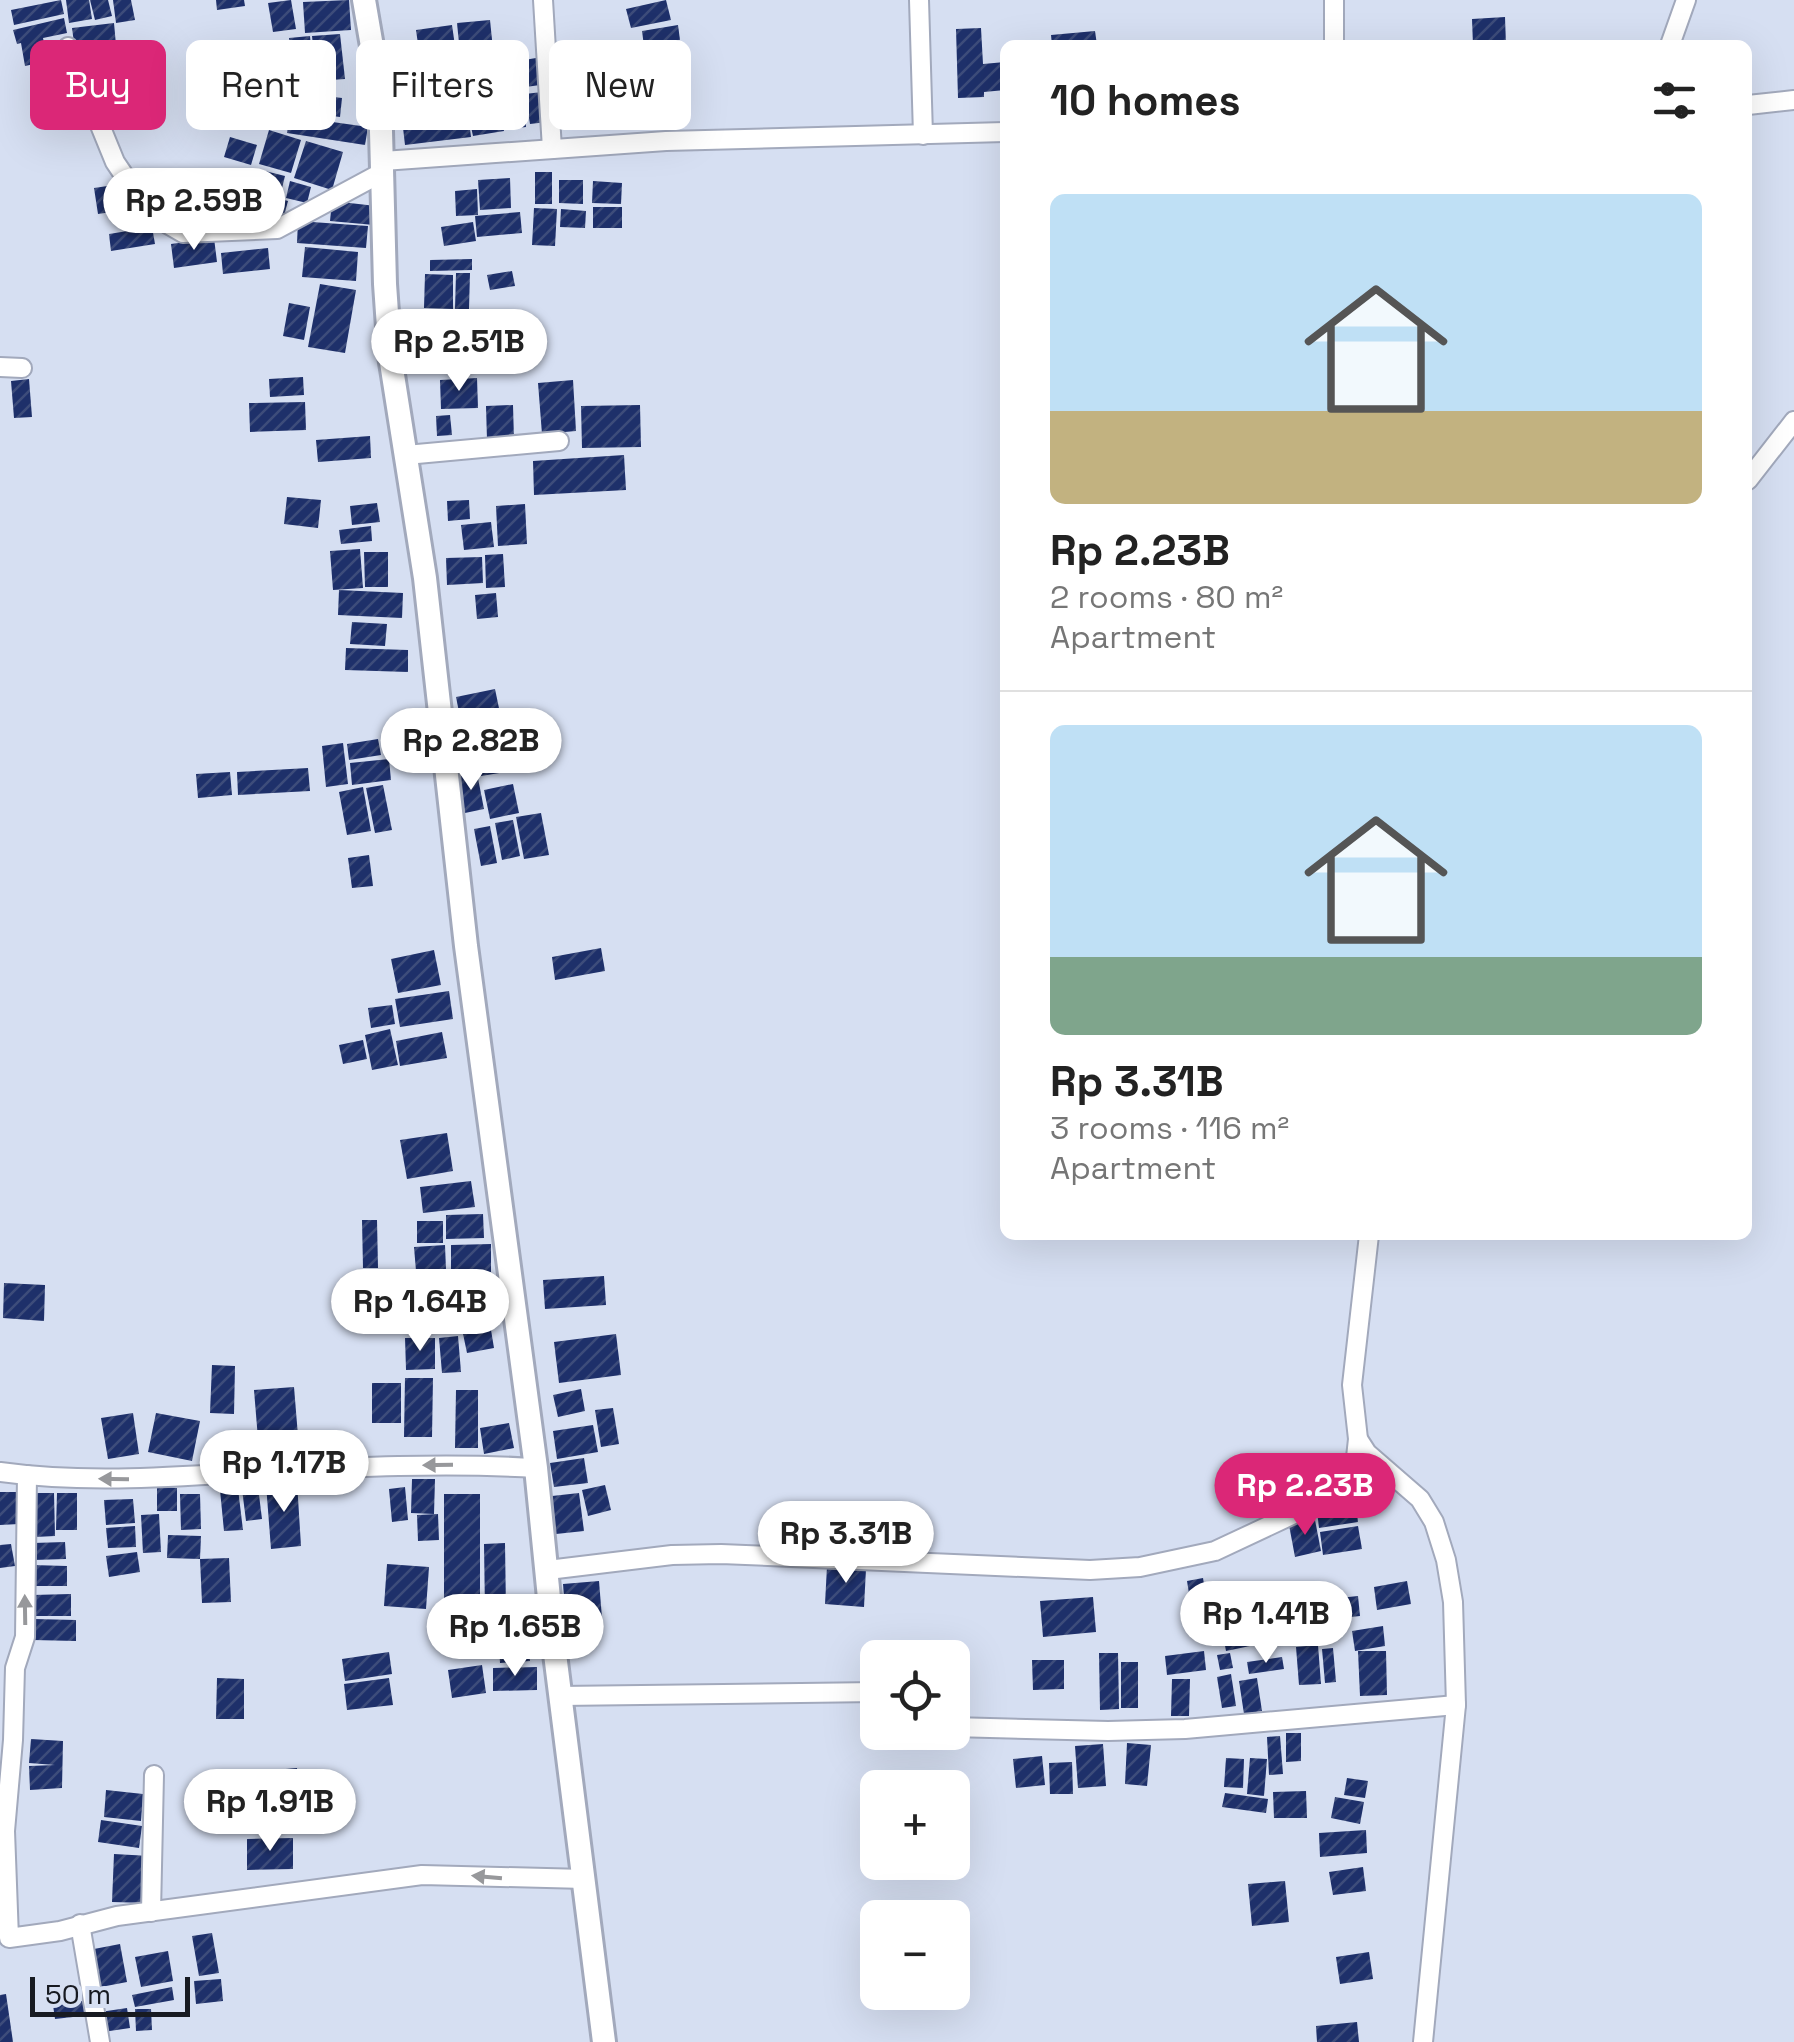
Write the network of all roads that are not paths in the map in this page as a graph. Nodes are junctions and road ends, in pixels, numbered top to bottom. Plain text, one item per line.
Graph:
1 (364, 0) edge
2 (543, 0) edge
3 (919, 0) edge
4 (1334, 0) edge
5 (1686, 0) edge
6 (1334, 40) edge
7 (1672, 40) edge
8 (1794, 100) edge
9 (1752, 104) edge
10 (102, 130) edge
11 (1000, 132) edge
12 (922, 135) junction
13 (552, 149) junction
14 (383, 166) junction
15 (0, 366) edge
16 (22, 368) dead end
17 (1794, 421) edge
18 (560, 441) dead end
19 (406, 454) junction
20 (1752, 475) edge
21 (1368, 1240) edge
22 (1358, 1439) junction
23 (536, 1468) junction
24 (0, 1472) edge
25 (27, 1475) junction
26 (548, 1570) junction
27 (860, 1692) edge
28 (560, 1696) junction
29 (1456, 1705) junction
30 (970, 1727) edge
31 (154, 1775) dead end
32 (584, 1879) junction
33 (151, 1912) junction
34 (80, 1924) junction
35 (4, 1938) edge
36 (100, 2042) edge
37 (604, 2042) edge
38 (1424, 2042) edge

1 - 14 street
2 - 13 street
3 - 12 street
4 - 6 street
5 - 7 street
8 - 9 street
10 - 14 street
11 - 12 street
12 - 13 street
13 - 14 street
14 - 19 street
15 - 16 street
17 - 20 street
18 - 19 street
19 - 23 street
21 - 22 street
22 - 26 street
22 - 29 street
23 -> 25 street
23 - 26 street
24 - 25 street
35 -> 25 street
26 - 28 street
27 - 28 street
28 - 32 street
29 - 30 street
29 - 38 street
31 - 33 street
32 -> 33 street
32 - 37 street
33 - 34 street
34 - 35 street
34 - 36 street

